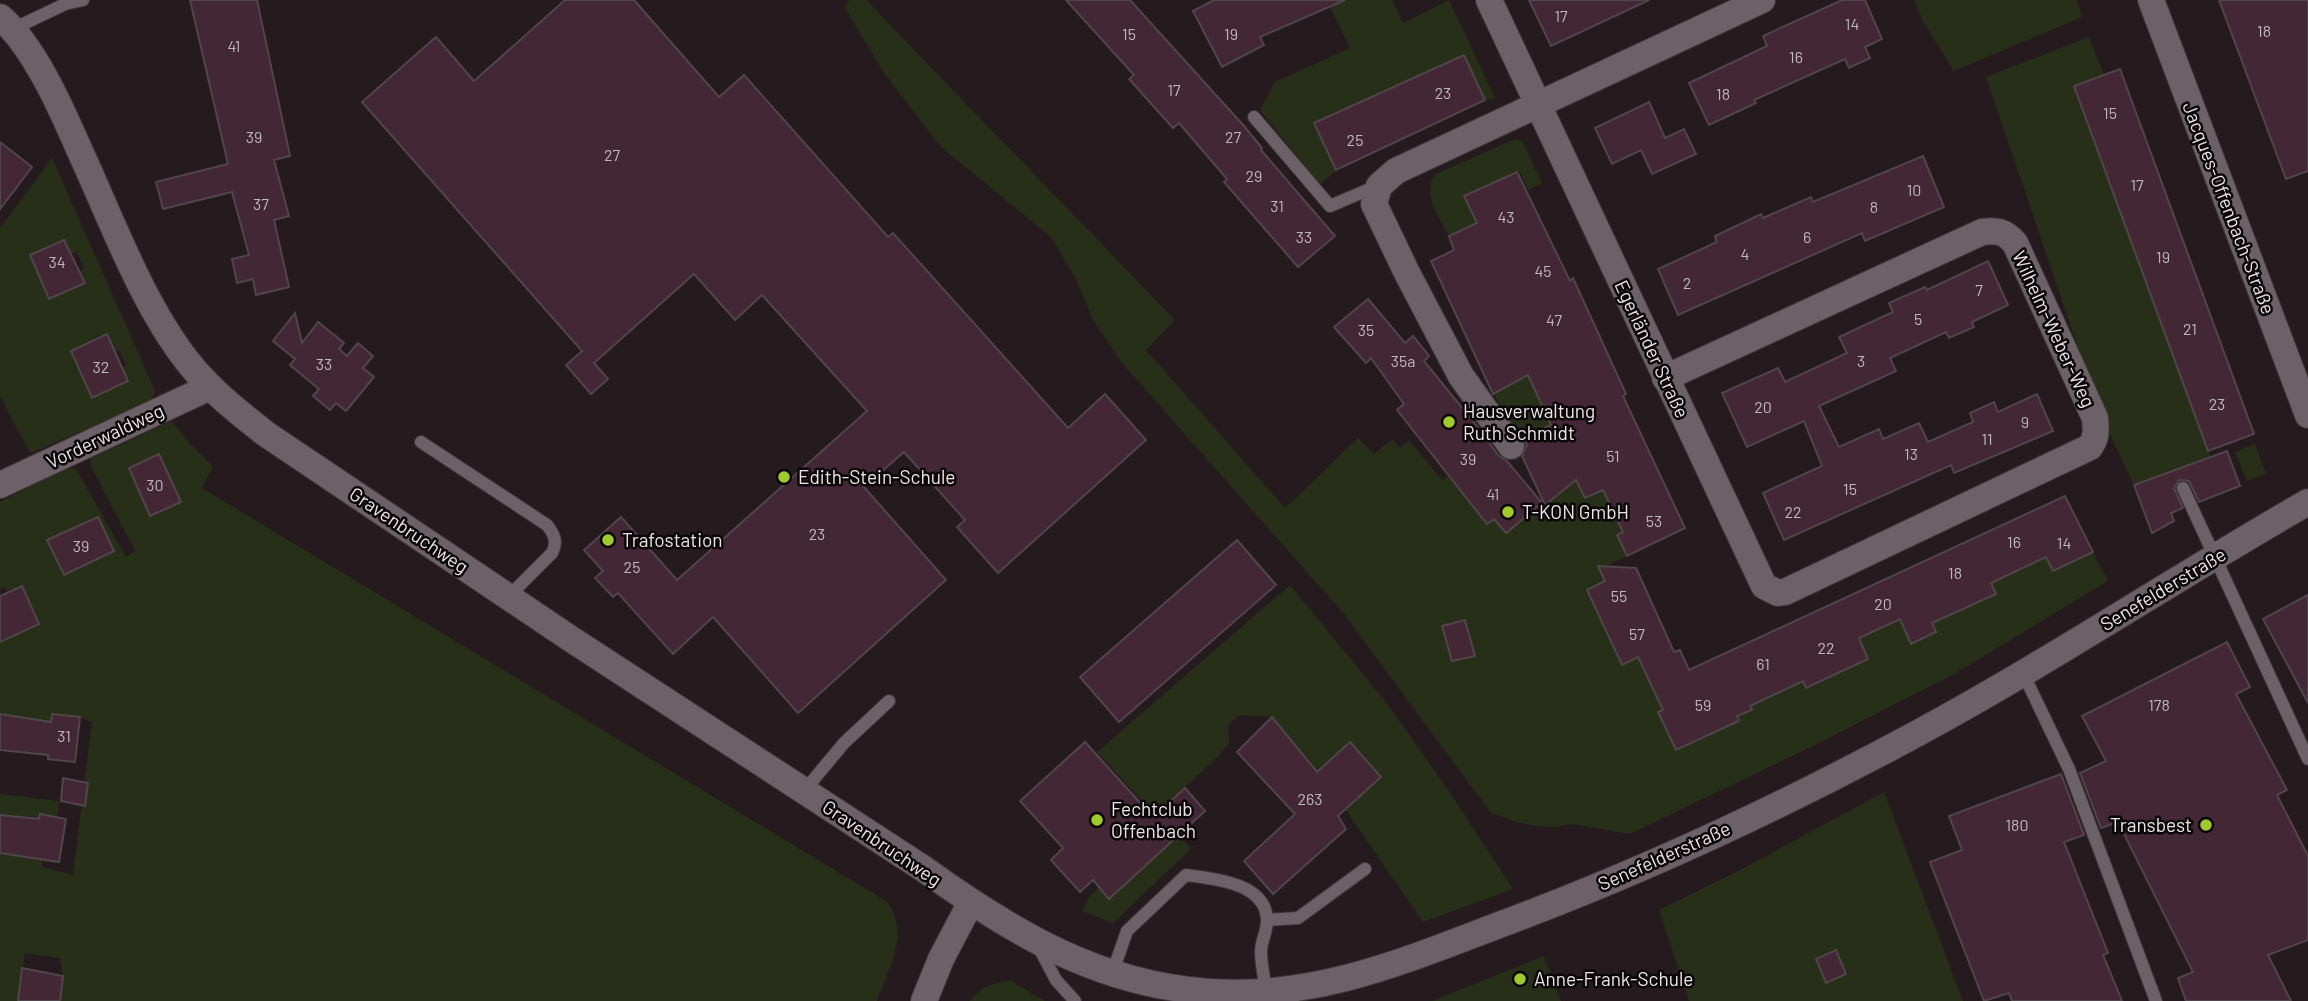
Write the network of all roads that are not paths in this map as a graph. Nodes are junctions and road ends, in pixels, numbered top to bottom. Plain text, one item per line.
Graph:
1 (83, 0) edge
2 (1489, 0) edge
3 (1762, 0) edge
4 (2151, 0) edge
5 (6, 23) edge
6 (1538, 105) junction
7 (1254, 117) dead end
8 (1379, 186) junction
9 (1665, 378) junction
10 (210, 387) junction
11 (2308, 415) edge
12 (421, 442) dead end
13 (1511, 446) dead end
14 (0, 485) edge
15 (2183, 488) dead end
16 (2308, 502) edge
17 (2213, 558) junction
18 (1771, 590) joint
19 (508, 597) junction
20 (2023, 673) junction
21 (889, 701) dead end
22 (2308, 759) edge
23 (804, 791) junction
24 (1365, 869) dead end
25 (971, 902) junction
26 (1268, 920) junction
27 (1037, 942) junction
28 (1112, 975) junction
29 (1279, 993) edge
30 (925, 1001) edge
31 (1075, 1001) edge
32 (2156, 1001) edge

1 - 5 lane
2 - 6 street, Egerländer Straße
3 - 6 street
4 - 11 street, Jacques-Offenbach-Straße
5 - 10 street, Gravenbruchweg
6 - 8 street
6 - 9 street, Egerländer Straße
7 - 8 lane
8 - 13 street
9 - 18 street, Egerländer Straße
9 - 18 street, Wilhelm-Weber-Weg
10 - 14 street, Vorderwaldweg
10 - 19 street, Gravenbruchweg
12 - 19 lane
15 - 17 lane
16 - 17 street, Senefelderstraße
17 - 20 street, Senefelderstraße
17 - 22 lane
19 - 23 street, Gravenbruchweg
20 - 29 street, Senefelderstraße
20 - 32 lane
21 - 23 lane
23 - 25 street, Gravenbruchweg
24 - 26 lane
25 - 27 street, Senefelderstraße
25 - 30 street
26 - 28 lane
26 - 29 lane
27 - 28 street, Senefelderstraße
27 - 31 lane
28 - 29 street, Senefelderstraße

